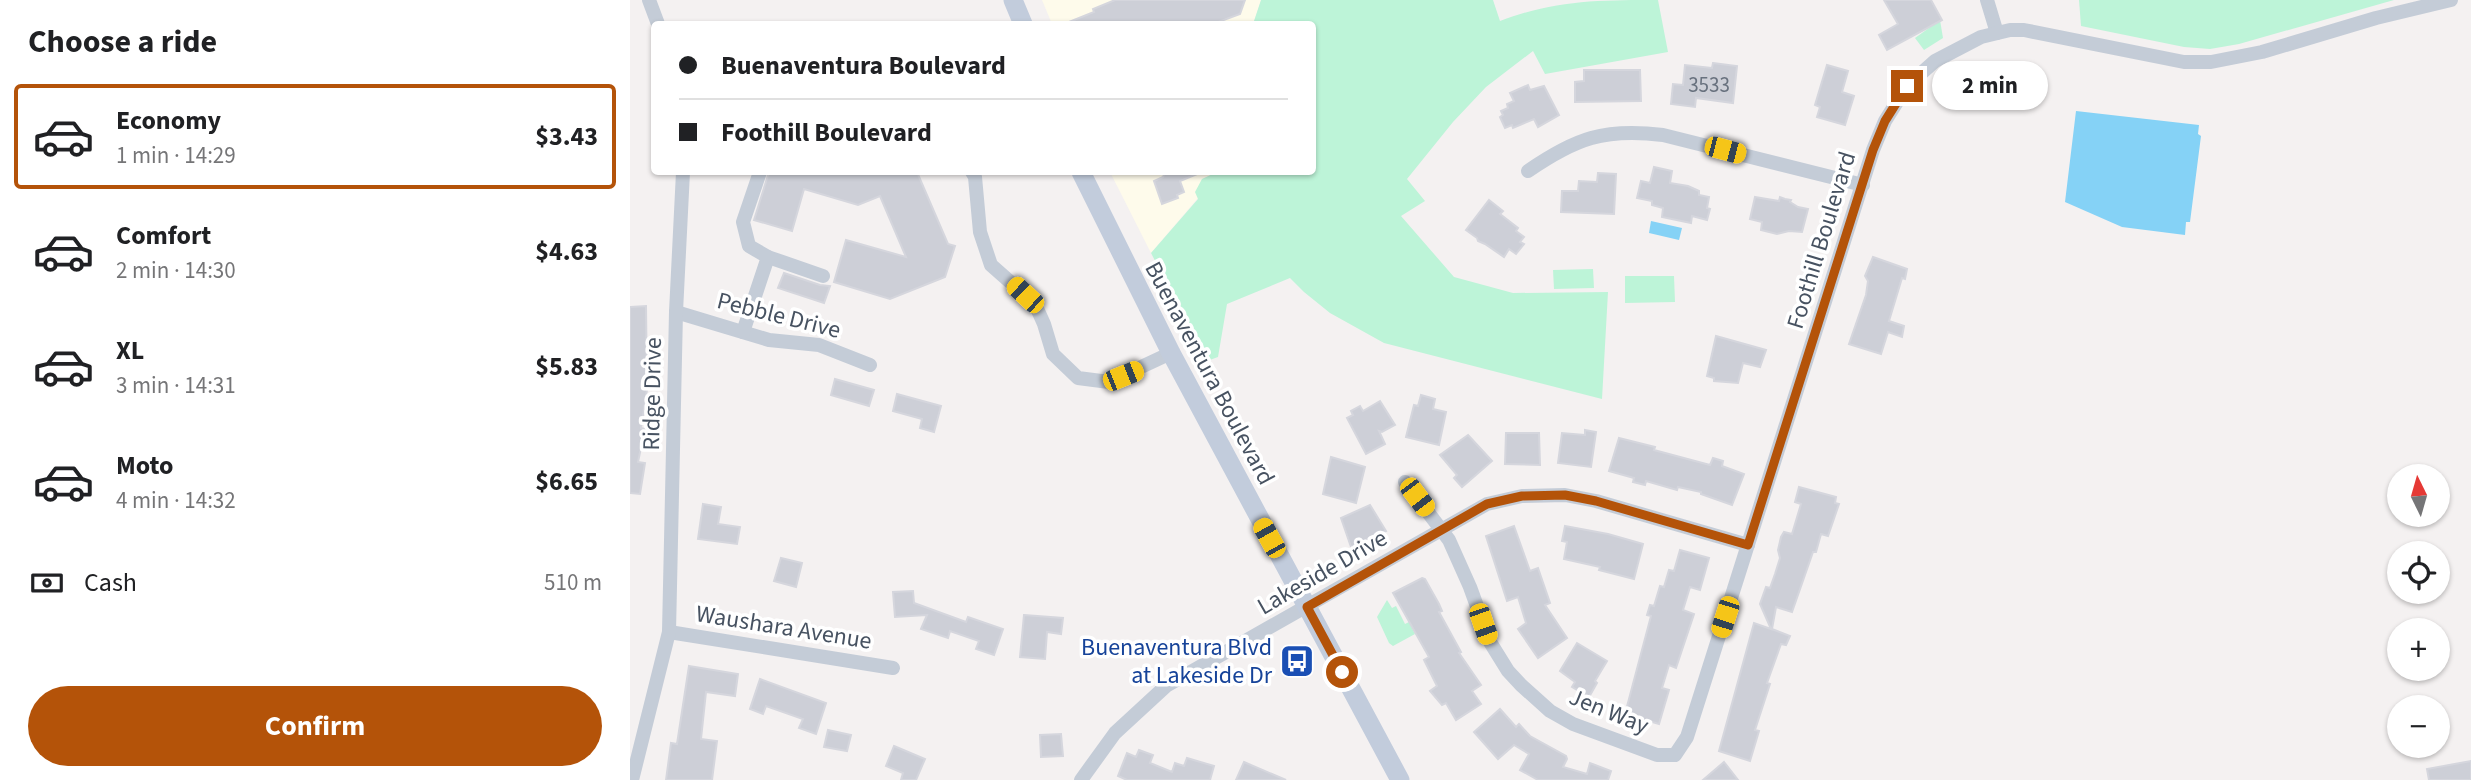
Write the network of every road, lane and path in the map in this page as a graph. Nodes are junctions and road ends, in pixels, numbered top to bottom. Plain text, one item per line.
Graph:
1 (649, 0) edge
2 (1013, 0) edge
3 (1987, 0) edge
4 (2451, 0) edge
5 (657, 21) edge
6 (1022, 21) edge
7 (1997, 33) junction
8 (1528, 172) dead end
9 (683, 175) edge
10 (759, 175) edge
11 (974, 175) edge
12 (1082, 175) edge
13 (1863, 185) junction
14 (768, 257) junction
15 (823, 276) dead end
16 (676, 312) junction
17 (743, 332) junction
18 (1171, 353) junction
19 (870, 365) dead end
20 (1405, 482) dead end
21 (1441, 529) junction
22 (1748, 545) junction
23 (1307, 607) junction
24 (669, 632) junction
25 (892, 668) dead end
26 (1675, 755) joint
27 (632, 780) edge
28 (1082, 780) edge
29 (1400, 780) edge

1 - 5 street
2 - 6 main road
3 - 7 street
4 - 7 street, Foothill Boulevard
7 - 13 street, Foothill Boulevard
8 - 13 street
9 - 16 street, Ridge Drive
10 - 14 street
11 - 18 street
12 - 18 main road, Buenaventura Boulevard
13 - 22 street, Foothill Boulevard
14 - 15 street
14 - 17 street
16 - 17 street, Pebble Drive
16 - 24 street, Ridge Drive
17 - 19 street, Pebble Drive
18 - 23 main road, Buenaventura Boulevard
20 - 21 street, Jen Way
21 - 22 street, Lakeside Drive
21 - 23 street, Lakeside Drive
21 - 26 street, Jen Way
22 - 26 street, Foothill Boulevard
23 - 28 street, Lakeside Drive
23 - 29 main road, Buenaventura Boulevard
24 - 25 street, Waushara Avenue
24 - 27 street, Ridge Drive

